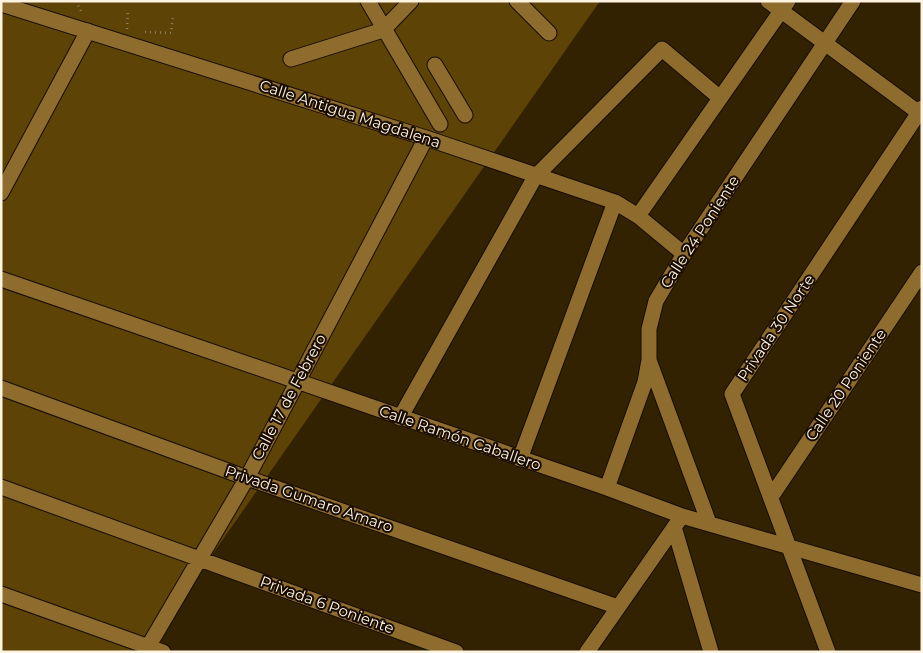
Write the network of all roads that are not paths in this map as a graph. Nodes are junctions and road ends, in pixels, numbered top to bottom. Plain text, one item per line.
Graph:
1 (368, 1) edge
2 (411, 1) edge
3 (517, 1) edge
4 (768, 1) edge
5 (853, 1) edge
6 (784, 7) edge
7 (4, 10) edge
8 (86, 25) junction
9 (383, 30) junction
10 (549, 33) dead end
11 (826, 42) junction
12 (291, 59) dead end
13 (435, 65) dead end
14 (453, 95) junction
15 (720, 98) junction
16 (431, 108) junction
17 (921, 112) edge
18 (465, 115) dead end
19 (440, 124) dead end
20 (426, 138) junction
21 (6, 175) edge
22 (535, 177) junction
23 (1, 192) edge
24 (615, 202) junction
25 (638, 216) junction
26 (684, 254) junction
27 (922, 272) edge
28 (1, 279) edge
29 (649, 360) junction
30 (298, 382) junction
31 (1, 388) edge
32 (400, 418) junction
33 (520, 459) junction
34 (247, 478) junction
35 (1, 487) edge
36 (607, 488) junction
37 (771, 497) junction
38 (678, 522) junction
39 (709, 523) junction
40 (790, 547) junction
41 (198, 558) junction
42 (922, 584) edge
43 (1, 594) edge
44 (618, 606) junction
45 (146, 649) edge
46 (709, 651) edge
47 (163, 652) edge
48 (456, 652) edge
49 (588, 652) edge
50 (828, 652) edge

1 - 9 street
2 - 9 street
3 - 10 street
4 - 6 street
5 - 11 street, Calle 24 Poniente
6 - 11 street
6 - 15 street
7 - 8 street, Calle Antigua Magdalena
8 - 20 street, Calle Antigua Magdalena
8 - 21 street
9 - 12 street
9 - 16 street
11 - 17 street
11 - 26 street, Calle 24 Poniente
13 - 14 street
14 - 16 street
14 - 18 street
15 - 22 street
15 - 25 street
16 - 19 street
17 - 37 street, Privada 30 Norte
20 - 22 street, Calle Antigua Magdalena
20 - 30 street, Calle 17 de Febrero
21 - 23 street
22 - 24 street, Calle Antigua Magdalena
22 - 32 street
24 - 25 street, Calle Antigua Magdalena
24 - 33 street
25 - 26 street, Calle Antigua Magdalena
26 - 29 street, Calle 24 Poniente
27 - 37 street, Calle 20 Poniente
28 - 30 street, Calle Ramón Caballero
29 - 36 street, Calle 24 Poniente
29 - 39 street
30 - 32 street, Calle Ramón Caballero
30 - 34 street, Calle 17 de Febrero
31 - 34 street, Privada Gumaro Amaro
32 - 33 street, Calle Ramón Caballero
33 - 36 street, Calle Ramón Caballero
34 - 41 street, Calle 17 de Febrero
34 - 44 street, Privada Gumaro Amaro
35 - 41 street, Privada 6 Poniente
36 - 38 street, Calle Ramón Caballero
37 - 40 street, Privada 30 Norte
38 - 39 street, Calle Ramón Caballero
38 - 44 street
38 - 46 street
39 - 40 street, Calle Ramón Caballero
40 - 42 street, Calle Ramón Caballero
40 - 50 street, Privada 30 Norte
41 - 45 street, Calle 17 de Febrero
41 - 48 street, Privada 6 Poniente
43 - 45 street
44 - 49 street
45 - 47 street

